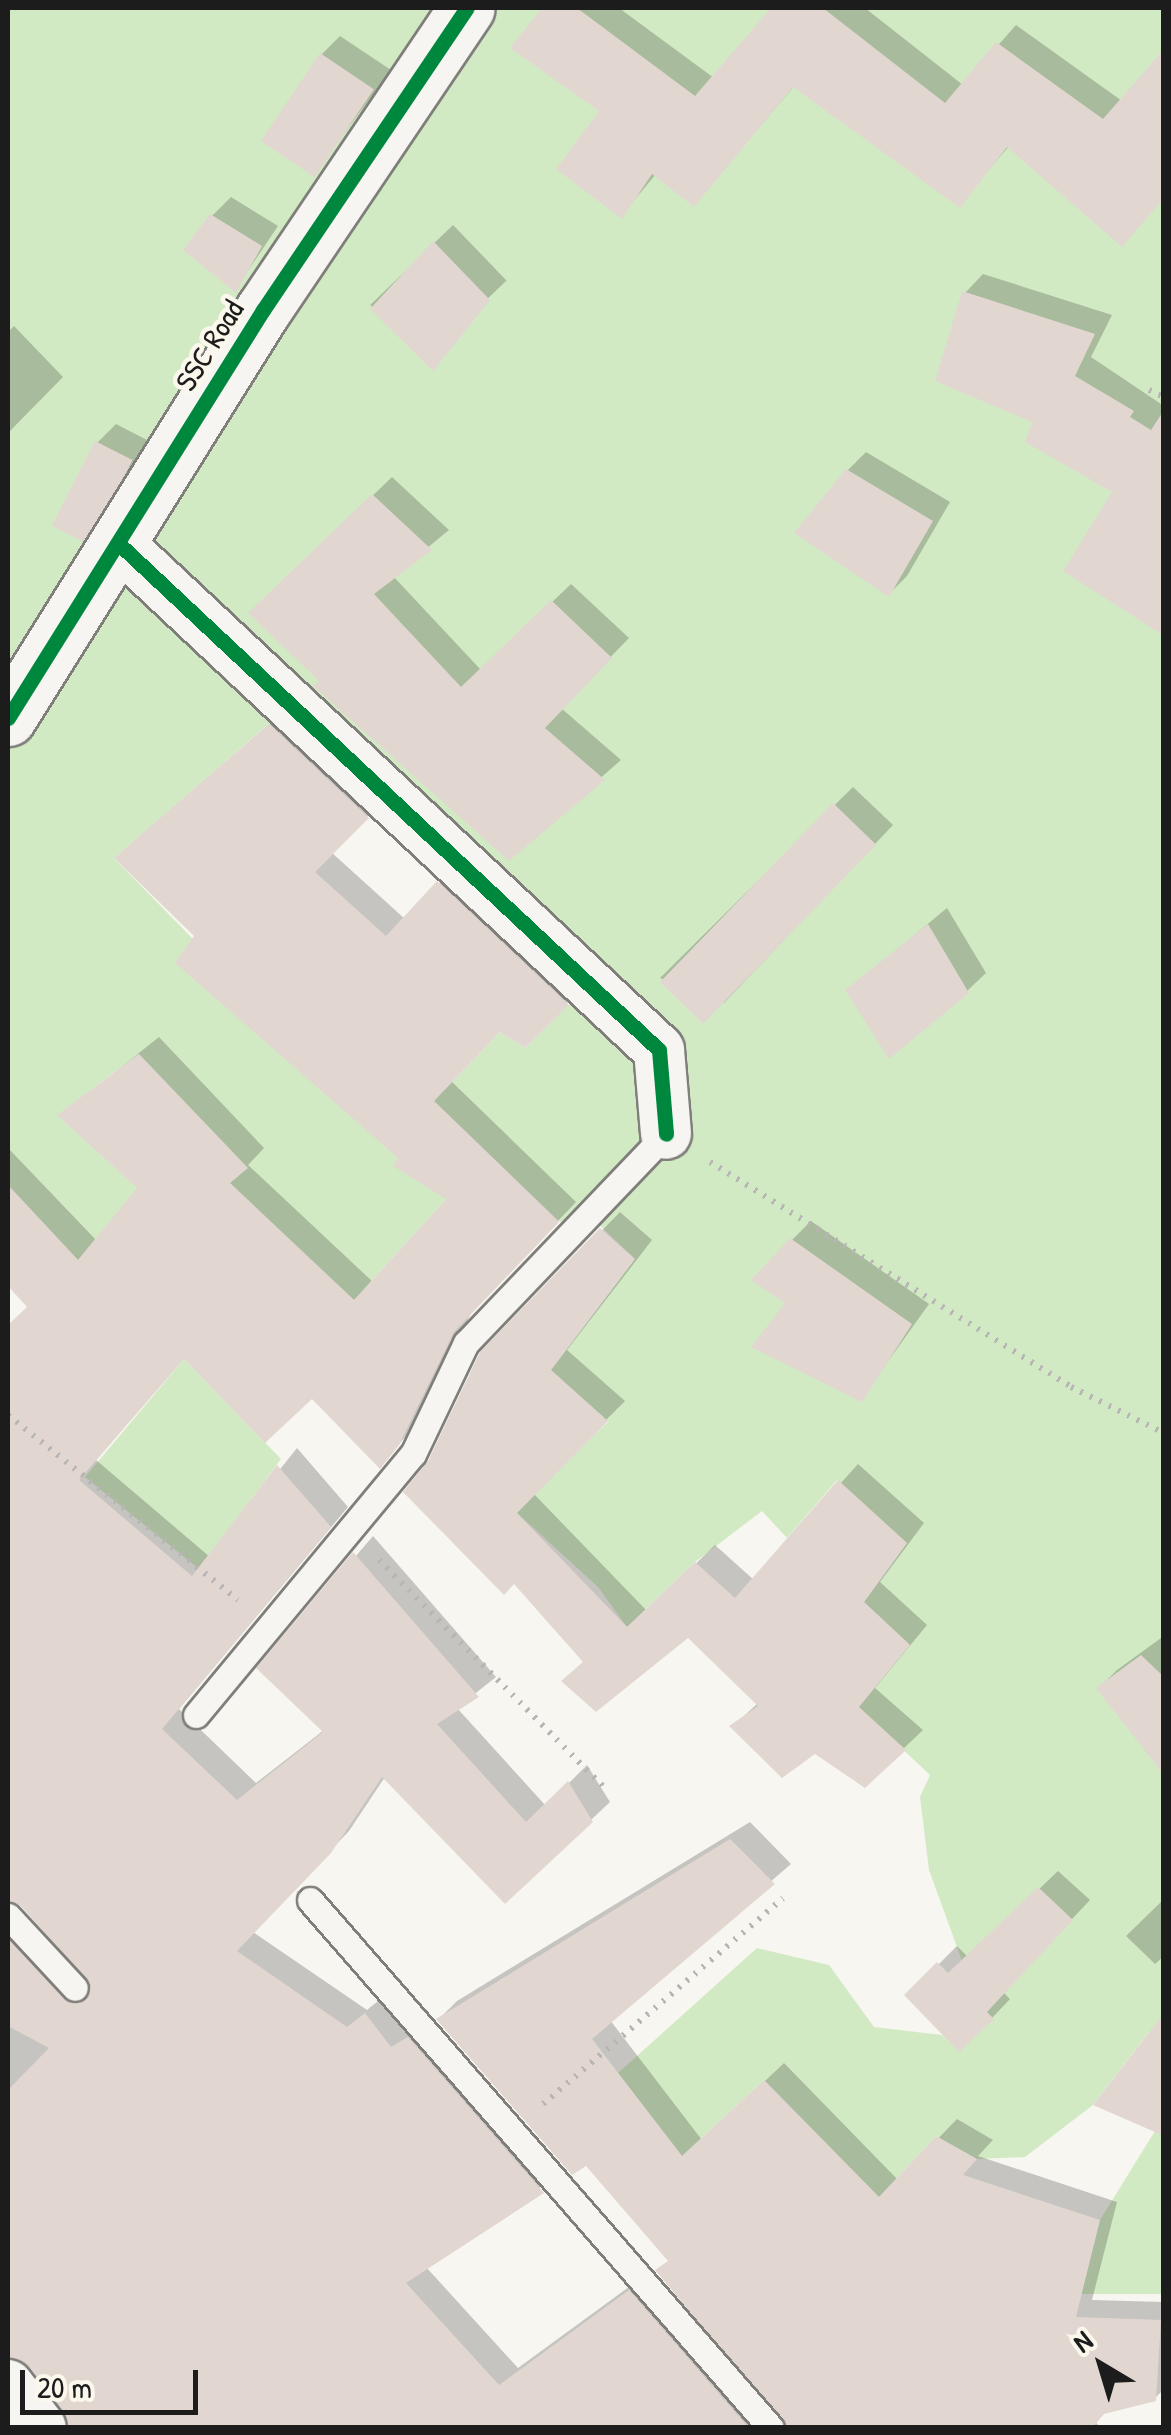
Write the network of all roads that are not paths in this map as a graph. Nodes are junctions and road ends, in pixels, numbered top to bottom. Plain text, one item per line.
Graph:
1 (467, 8) edge
2 (118, 542) junction
3 (8, 718) edge
4 (666, 1134) joint
5 (196, 1715) dead end
6 (310, 1900) dead end
7 (8, 1916) edge
8 (75, 1988) dead end
9 (8, 2385) edge
10 (41, 2428) edge
11 (771, 2428) edge

1 - 2 street, SSC Road
2 - 3 street, SSC Road
2 - 4 street
4 - 5 lane
6 - 11 lane
7 - 8 lane
9 - 10 street

